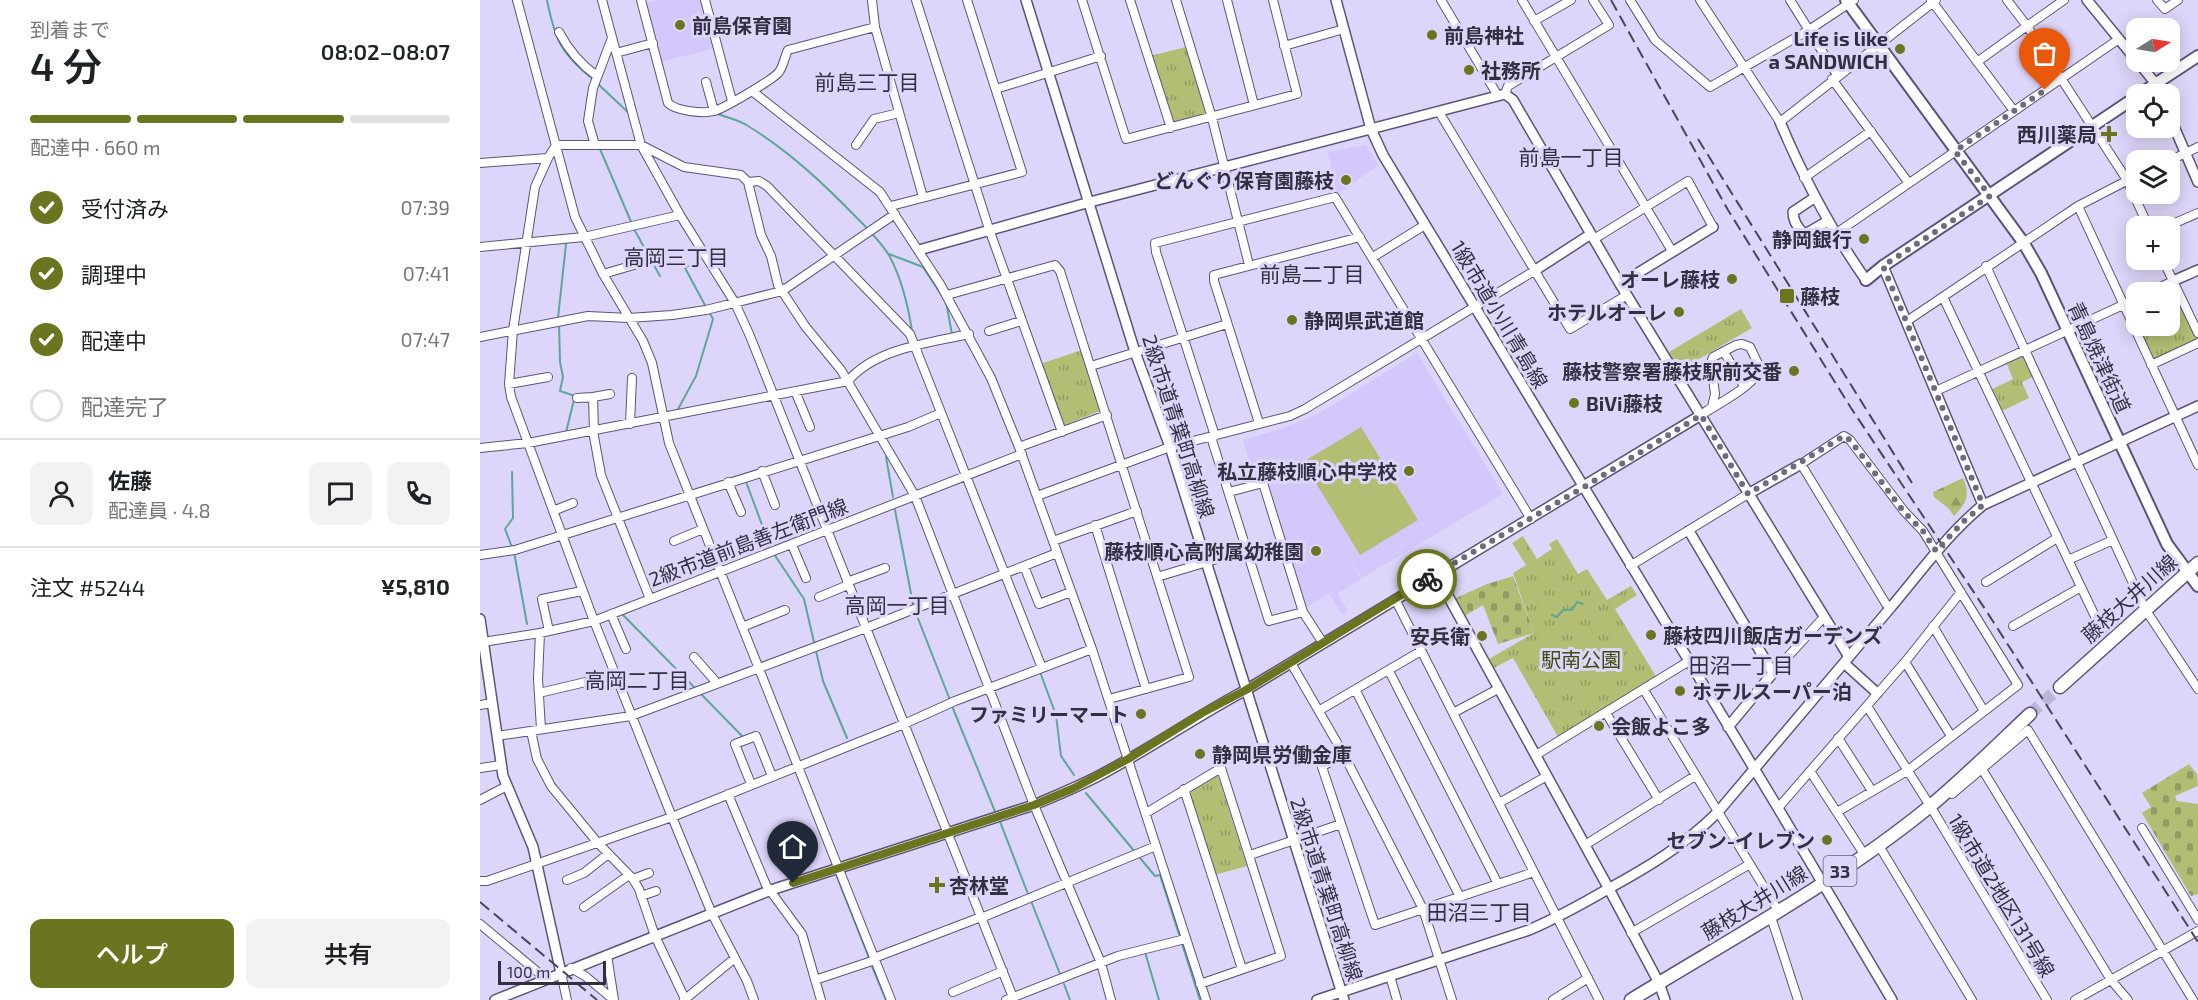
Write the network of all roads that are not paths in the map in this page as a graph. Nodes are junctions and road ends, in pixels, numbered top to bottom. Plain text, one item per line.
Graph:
1 (517, 0) edge
2 (602, 0) edge
3 (641, 0) edge
4 (705, 0) edge
5 (872, 0) edge
6 (916, 0) edge
7 (967, 0) edge
8 (1026, 0) edge
9 (1082, 0) edge
10 (1130, 0) edge
11 (1176, 0) edge
12 (1227, 0) edge
13 (1273, 0) edge
14 (1336, 0) edge
15 (1441, 0) edge
16 (1522, 0) edge
17 (1571, 0) edge
18 (1593, 0) edge
19 (1630, 0) edge
20 (1700, 0) edge
21 (1790, 0) edge
22 (2007, 0) edge
23 (2064, 0) edge
24 (2086, 0) edge
25 (2157, 0) edge
26 (2178, 0) edge
27 (1849, 1) edge
28 (1934, 1) edge
29 (1534, 21) junction
30 (2027, 26) junction
31 (875, 27) junction
32 (1344, 29) junction
33 (1809, 30) junction
34 (559, 32) dead end
35 (612, 37) junction
36 (2119, 39) junction
37 (653, 43) junction
38 (1284, 46) junction
39 (1879, 46) junction
40 (2126, 48) edge
41 (616, 53) junction
42 (1101, 56) junction
43 (1556, 58) junction
44 (2197, 59) edge
45 (1977, 62) junction
46 (1744, 67) junction
47 (1047, 73) junction
48 (1835, 77) junction
49 (596, 79) junction
50 (2061, 79) junction
51 (706, 82) dead end
52 (2164, 84) edge
53 (996, 89) junction
54 (752, 90) junction
55 (1501, 95) junction
56 (732, 101) junction
57 (2126, 104) edge
58 (1254, 105) junction
59 (714, 111) junction
60 (2014, 111) junction
61 (1439, 112) junction
62 (899, 113) junction
63 (1212, 118) junction
64 (1780, 122) junction
65 (2092, 126) junction
66 (1171, 128) junction
67 (1371, 129) junction
68 (1871, 131) junction
69 (2179, 138) edge
70 (641, 145) junction
71 (856, 145) dead end
72 (556, 146) junction
73 (595, 146) junction
74 (2198, 147) edge
75 (1955, 151) junction
76 (2186, 153) junction
77 (2180, 156) edge
78 (548, 158) junction
79 (480, 163) edge
80 (1226, 167) junction
81 (1804, 177) junction
82 (2126, 178) edge
83 (2126, 181) edge
84 (748, 182) junction
85 (1908, 182) junction
86 (2198, 182) edge
87 (974, 184) junction
88 (1990, 196) junction
89 (923, 197) junction
90 (1814, 198) junction
91 (1090, 202) junction
92 (891, 206) junction
93 (1644, 206) junction
94 (2078, 206) junction
95 (2198, 213) edge
96 (895, 214) junction
97 (680, 215) junction
98 (1828, 221) junction
99 (2180, 221) edge
100 (1239, 222) junction
101 (1425, 225) junction
102 (1713, 227) joint
103 (989, 229) junction
104 (1835, 234) junction
105 (1592, 236) junction
106 (584, 237) junction
107 (1360, 237) junction
108 (2023, 242) junction
109 (526, 243) junction
110 (480, 247) edge
111 (918, 250) junction
112 (1672, 252) junction
113 (834, 256) junction
114 (1373, 257) junction
115 (634, 265) dead end
116 (1249, 265) junction
117 (1883, 266) junction
118 (1986, 266) junction
119 (2168, 270) edge
120 (2198, 270) edge
121 (1534, 271) junction
122 (603, 274) junction
123 (1006, 279) junction
124 (1866, 280) joint
125 (2174, 281) junction
126 (1620, 284) junction
127 (782, 291) junction
128 (947, 295) junction
129 (1627, 295) junction
130 (1943, 297) junction
131 (735, 303) junction
132 (2125, 304) junction
133 (1474, 306) junction
134 (629, 318) junction
135 (1021, 321) junction
136 (1907, 321) junction
137 (1227, 324) junction
138 (513, 330) junction
139 (989, 331) dead end
140 (2068, 331) junction
141 (2198, 333) edge
142 (969, 334) junction
143 (480, 337) edge
144 (1183, 338) junction
145 (1421, 340) junction
146 (2198, 342) edge
147 (914, 346) junction
148 (2026, 349) junction
149 (1136, 352) junction
150 (1724, 352) junction
151 (2151, 364) junction
152 (1091, 366) junction
153 (1979, 370) junction
154 (548, 377) dead end
155 (632, 378) dead end
156 (848, 381) junction
157 (509, 384) junction
158 (1744, 386) junction
159 (795, 391) junction
160 (1936, 391) junction
161 (610, 394) dead end
162 (774, 396) junction
163 (593, 397) junction
164 (577, 398) dead end
165 (2198, 406) edge
166 (941, 414) junction
167 (1107, 415) junction
168 (1701, 415) junction
169 (2175, 417) junction
170 (663, 418) junction
171 (1259, 423) junction
172 (630, 424) junction
173 (810, 427) dead end
174 (593, 431) junction
175 (1062, 432) junction
176 (879, 435) junction
177 (1213, 436) junction
178 (2120, 442) junction
179 (528, 443) junction
180 (1170, 447) junction
181 (480, 448) edge
182 (1020, 451) junction
183 (799, 460) junction
184 (2077, 462) junction
185 (1801, 464) junction
186 (1122, 465) junction
187 (2198, 465) edge
188 (762, 471) junction
189 (966, 477) junction
190 (728, 482) junction
191 (2032, 483) junction
192 (1584, 487) junction
193 (1229, 492) junction
194 (689, 494) junction
195 (1748, 494) junction
196 (915, 496) junction
197 (1036, 496) junction
198 (573, 503) dead end
199 (775, 505) dead end
200 (1983, 505) junction
201 (553, 511) junction
202 (1137, 511) junction
203 (741, 512) dead end
204 (618, 517) junction
205 (1531, 519) junction
206 (1095, 525) junction
207 (703, 529) junction
208 (827, 531) junction
209 (1689, 531) junction
210 (562, 534) junction
211 (2057, 538) junction
212 (2113, 540) junction
213 (674, 541) dead end
214 (1053, 541) junction
215 (792, 544) junction
216 (1247, 550) junction
217 (1936, 551) junction
218 (1057, 553) junction
219 (480, 555) edge
220 (2068, 560) junction
221 (1205, 562) junction
222 (2198, 563) edge
223 (1024, 566) junction
224 (1630, 566) junction
225 (885, 568) dead end
226 (720, 572) junction
227 (2188, 572) junction
228 (1004, 574) junction
229 (1436, 574) junction
230 (1157, 576) junction
231 (806, 578) dead end
232 (1986, 582) dead end
233 (848, 584) junction
234 (2198, 586) edge
235 (2081, 587) junction
236 (582, 591) junction
237 (1071, 592) junction
238 (1961, 592) junction
239 (954, 594) junction
240 (819, 597) dead end
241 (650, 599) junction
242 (1395, 599) junction
243 (1891, 608) junction
244 (2145, 609) junction
245 (785, 610) dead end
246 (1302, 612) junction
247 (611, 614) junction
248 (1823, 618) junction
249 (480, 619) edge
250 (594, 621) junction
251 (1933, 626) junction
252 (2013, 626) dead end
253 (742, 627) junction
254 (866, 628) junction
255 (549, 631) junction
256 (2102, 631) dead end
257 (540, 633) junction
258 (482, 642) edge
259 (1323, 643) junction
260 (626, 649) dead end
261 (1092, 649) junction
262 (1421, 651) junction
263 (694, 657) dead end
264 (1846, 660) junction
265 (1689, 661) junction
266 (1905, 662) junction
267 (1291, 663) junction
268 (758, 667) junction
269 (1042, 668) junction
270 (1389, 671) junction
271 (1773, 673) junction
272 (590, 681) dead end
273 (717, 683) junction
274 (2060, 687) tunnel mouth
275 (991, 688) junction
276 (1146, 688) junction
277 (1498, 689) junction
278 (2198, 689) edge
279 (1246, 690) junction
280 (1356, 690) junction
281 (1644, 690) junction
282 (538, 693) junction
283 (1877, 693) junction
284 (1109, 699) junction
285 (492, 703) junction
286 (480, 705) edge
287 (1867, 706) junction
288 (1320, 710) junction
289 (1984, 711) junction
290 (1453, 713) junction
291 (1606, 713) junction
292 (2030, 714) tunnel mouth
293 (631, 716) junction
294 (904, 724) junction
295 (1728, 727) junction
296 (541, 729) junction
297 (531, 730) junction
298 (497, 736) junction
299 (1951, 736) junction
300 (1838, 738) junction
301 (1343, 753) junction
302 (1536, 755) junction
303 (1128, 759) junction
304 (501, 765) junction
305 (797, 765) junction
306 (480, 768) edge
307 (1982, 769) junction
308 (1754, 770) junction
309 (1810, 771) junction
310 (1907, 771) junction
311 (772, 776) junction
312 (1547, 776) junction
313 (1695, 776) junction
314 (751, 784) junction
315 (507, 786) junction
316 (1184, 789) junction
317 (1872, 791) junction
318 (728, 794) junction
319 (480, 800) edge
320 (1659, 800) junction
321 (1499, 803) junction
322 (1034, 805) junction
323 (1778, 808) junction
324 (1931, 808) junction
325 (1718, 812) junction
326 (1146, 813) junction
327 (1837, 813) junction
328 (672, 817) junction
329 (1341, 824) junction
330 (2142, 828) dead end
331 (947, 834) junction
332 (1293, 841) junction
333 (597, 842) junction
334 (1878, 844) junction
335 (1585, 845) junction
336 (1156, 846) junction
337 (608, 854) junction
338 (1864, 854) junction
339 (1250, 855) junction
340 (537, 862) junction
341 (1750, 864) junction
342 (838, 867) junction
343 (1534, 872) junction
344 (649, 873) dead end
345 (631, 877) junction
346 (567, 880) dead end
347 (480, 881) edge
348 (1068, 882) junction
349 (1498, 884) junction
350 (1822, 884) junction
351 (1609, 889) junction
352 (771, 890) junction
353 (656, 891) dead end
354 (641, 896) junction
355 (1460, 897) junction
356 (584, 907) dead end
357 (1423, 909) junction
358 (712, 914) junction
359 (1774, 914) junction
360 (981, 918) junction
361 (1557, 918) junction
362 (2198, 920) edge
363 (480, 924) edge
364 (2198, 931) edge
365 (1631, 933) junction
366 (655, 936) junction
367 (1182, 940) junction
368 (2162, 950) junction
369 (607, 955) junction
370 (735, 958) junction
371 (872, 960) junction
372 (1439, 960) junction
373 (1101, 963) junction
374 (572, 968) junction
375 (1242, 969) junction
376 (1003, 971) junction
377 (561, 973) junction
378 (1390, 976) junction
379 (1588, 978) junction
380 (546, 979) junction
381 (815, 980) junction
382 (2111, 980) junction
383 (1659, 983) junction
384 (1200, 984) junction
385 (953, 992) dead end
386 (1342, 996) edge
387 (1011, 999) edge
388 (495, 1000) edge
389 (567, 1000) edge
390 (614, 1000) edge
391 (685, 1000) edge
392 (754, 1000) edge
393 (820, 1000) edge
394 (891, 1000) edge
395 (1111, 1000) edge
396 (1206, 1000) edge
397 (1317, 1000) edge
398 (1397, 1000) edge
399 (1452, 1000) edge
400 (1553, 1000) edge
401 (1599, 1000) edge
402 (1631, 1000) edge
403 (1665, 1000) edge
404 (1798, 1000) edge
405 (1892, 1000) edge
406 (1972, 1000) edge
407 (2047, 1000) edge
408 (2074, 1000) edge
409 (2128, 1000) edge
410 (2193, 1000) edge

1 - 72 street
2 - 35 street
3 - 37 street
4 - 56 street
5 - 31 street
6 - 87 street
7 - 53 street
8 - 47 street, 2級市道青葉町高柳線
9 - 42 street
10 - 66 street
11 - 63 street
12 - 58 street
13 - 38 street
14 - 32 street, 1級市道小川青島線
15 - 55 street
16 - 29 street
17 - 29 street
18 - 43 street
19 - 46 street
20 - 46 street
21 - 33 street
22 - 30 street
23 - 30 street
24 - 36 street
25 - 26 street
27 - 33 street
27 - 39 main road, 青島焼津街道
28 - 39 street
28 - 45 street
29 - 43 street
30 - 45 street
30 - 50 street
31 - 54 street
31 - 62 street
32 - 38 street
32 - 67 street, 1級市道小川青島線
33 - 46 street
33 - 48 street
34 - 49 street
35 - 41 street
35 - 49 street
36 - 40 street
36 - 50 street
37 - 41 street
37 - 59 street
38 - 58 street
39 - 48 street
39 - 75 main road, 青島焼津街道
41 - 70 street
42 - 47 street
42 - 66 street
43 - 55 street
43 - 93 street
44 - 52 main road
45 - 60 street
46 - 64 street
47 - 53 street
47 - 91 street, 2級市道青葉町高柳線
48 - 64 street
48 - 68 street
49 - 73 street
50 - 60 street
50 - 65 street
51 - 59 street
53 - 87 street
54 - 56 street
54 - 92 street
55 - 61 street
55 - 105 street
56 - 59 street
57 - 65 main road
58 - 63 street
60 - 75 street
61 - 67 street
61 - 121 street
62 - 71 street
62 - 89 street
63 - 66 street
63 - 80 street
64 - 81 street
65 - 82 street
65 - 88 main road
67 - 80 street
67 - 101 street, 1級市道小川青島線
68 - 81 street
68 - 85 street
69 - 76 street
70 - 73 street
70 - 84 street
70 - 97 street
72 - 73 street
72 - 78 street
72 - 106 street
74 - 76 street
75 - 85 street
75 - 88 main road, 青島焼津街道
76 - 77 street
76 - 86 street
78 - 79 street
78 - 109 street
80 - 91 street
80 - 100 street
81 - 90 street
83 - 94 street
84 - 113 street
84 - 127 street
85 - 104 street
87 - 89 street
87 - 103 street
88 - 108 main road, 青島焼津街道
88 - 117 main road
89 - 92 street
90 - 98 street
90 - 98 street
91 - 103 street
91 - 149 street, 2級市道青葉町高柳線
92 - 96 street
93 - 102 street
93 - 105 street
93 - 112 street
94 - 108 street
94 - 132 street
95 - 99 street
96 - 111 street
96 - 113 street
97 - 106 street
97 - 131 street
98 - 104 street
100 - 107 street
100 - 116 street
100 - 144 street
101 - 114 street
101 - 133 street, 1級市道小川青島線
102 - 112 street
103 - 111 street
103 - 123 street
104 - 124 street
105 - 121 street
105 - 126 street
106 - 109 street
106 - 122 street
107 - 114 street
107 - 116 street
108 - 118 street
108 - 140 main road, 青島焼津街道
109 - 110 street
109 - 138 street
111 - 128 street
112 - 126 street
113 - 127 street
113 - 147 street
114 - 145 street
115 - 122 street
116 - 137 street
117 - 124 main road
117 - 136 street
118 - 130 street
118 - 148 street
119 - 125 street
120 - 125 street
121 - 129 street
121 - 133 street
122 - 134 street
123 - 128 street
123 - 135 street
123 - 152 street
125 - 141 street
126 - 129 street
127 - 131 street
127 - 156 street
128 - 142 street
129 - 168 street
130 - 136 street
130 - 153 street
131 - 134 street
131 - 162 street
132 - 140 street
132 - 151 street
133 - 145 street
133 - 192 street, 1級市道小川青島線
134 - 138 street
134 - 170 street
135 - 139 street
135 - 175 street
136 - 160 street
137 - 144 street
137 - 171 street
138 - 143 street
138 - 157 street
140 - 148 street
140 - 178 main road, 青島焼津街道
142 - 147 street
142 - 182 street
144 - 149 street
144 - 177 street
145 - 171 street
145 - 205 street
146 - 151 street
147 - 156 street
147 - 166 street
148 - 153 street
148 - 184 street
149 - 152 street
149 - 180 street, 2級市道青葉町高柳線
150 - 158 street
150 - 158 street
150 - 168 street
151 - 169 street
152 - 167 street
153 - 160 street
153 - 191 street
154 - 157 street
155 - 172 street
156 - 159 street
156 - 176 street
157 - 179 street
158 - 168 street
159 - 162 street
159 - 173 street
160 - 200 street
161 - 163 street
162 - 170 street
162 - 183 street
163 - 164 street
163 - 174 street
165 - 169 street
166 - 176 street
166 - 189 street
167 - 175 street, 2級市道前島善左衛門線
167 - 186 street
168 - 192 street
168 - 195 street
169 - 178 street
169 - 187 street
170 - 172 street
170 - 194 street
171 - 177 street
172 - 174 street
174 - 179 street
174 - 204 street
175 - 182 street, 2級市道前島善左衛門線
176 - 183 street
176 - 196 street
177 - 180 street
177 - 193 street
178 - 184 street
178 - 227 main road, 青島焼津街道
179 - 181 street
179 - 201 street
180 - 186 street
180 - 221 street, 2級市道青葉町高柳線
182 - 189 street, 2級市道前島善左衛門線
182 - 197 street
183 - 188 street
183 - 208 street
184 - 191 street
184 - 212 street
185 - 195 street
185 - 217 street
185 - 243 street
186 - 197 street
186 - 202 street
188 - 190 street
188 - 199 street
189 - 196 street, 2級市道前島善左衛門線
189 - 228 street
190 - 194 street
190 - 203 street
191 - 200 street
191 - 211 street
192 - 205 street
192 - 224 street, 1級市道小川青島線
193 - 216 street
193 - 246 street
194 - 204 street
194 - 207 street
195 - 209 street
195 - 248 street
196 - 208 street, 2級市道前島善左衛門線
196 - 239 street
197 - 214 street
198 - 201 street
200 - 217 street
201 - 210 street
202 - 206 street
202 - 230 street
204 - 210 street
204 - 241 street
205 - 229 street
206 - 214 street
206 - 276 street
207 - 213 street
207 - 226 street
208 - 215 street, 2級市道前島善左衛門線
208 - 233 street
209 - 224 street
209 - 271 street
210 - 219 street
210 - 236 street
211 - 220 street
211 - 232 street
212 - 220 street
212 - 244 street
214 - 218 street
215 - 226 street, 2級市道前島善左衛門線
215 - 231 street
216 - 221 street
216 - 246 street
217 - 238 street
217 - 243 street
218 - 223 street
218 - 237 street
220 - 235 street
221 - 230 street
221 - 279 street, 2級市道青葉町高柳線
222 - 227 main road, 藤枝大井川線
223 - 228 street
223 - 237 street
224 - 265 street, 1級市道小川青島線
225 - 233 street
226 - 241 street, 2級市道前島善左衛門線
226 - 253 street
227 - 234 main road, 青島焼津街道
227 - 244 main road, 藤枝大井川線
228 - 239 street
228 - 269 street
229 - 242 street
229 - 277 street
230 - 276 street
233 - 240 street
233 - 254 street
235 - 252 street
235 - 256 street
236 - 250 street
236 - 255 street
237 - 261 street
238 - 251 street
238 - 289 street
239 - 254 street
239 - 275 street
241 - 247 street, 2級市道前島善左衛門線
242 - 259 street
242 - 262 street
243 - 264 street
244 - 274 main road, 藤枝大井川線
244 - 278 street
245 - 253 street
246 - 259 street
247 - 250 street, 2級市道前島善左衛門線
247 - 260 street
248 - 264 street
248 - 271 street
249 - 258 street
250 - 255 street, 2級市道前島善左衛門線
250 - 293 street
251 - 266 street
251 - 289 street
253 - 268 street
254 - 268 street
254 - 294 street
255 - 257 street, 2級市道前島善左衛門線
257 - 258 street, 2級市道前島善左衛門線
257 - 282 street
258 - 285 street
259 - 267 street
261 - 269 street
261 - 284 street
262 - 270 street
262 - 290 street
263 - 273 street
264 - 283 street
264 - 308 street
265 - 281 street
265 - 295 street, 1級市道小川青島線
266 - 283 street
266 - 299 street
267 - 279 street
267 - 288 street
268 - 273 street
268 - 305 street
269 - 275 street
270 - 280 street
270 - 349 street
271 - 295 street
272 - 282 street
273 - 293 street
275 - 294 street
275 - 322 street
276 - 284 street
277 - 290 street
277 - 302 street
279 - 303 street
279 - 332 street, 2級市道青葉町高柳線
280 - 288 street
280 - 355 street
281 - 291 street
281 - 313 street
282 - 296 street
283 - 287 street
284 - 303 street
285 - 286 street
285 - 298 street
287 - 300 street
287 - 310 street, 1級市道2地区131号線
288 - 301 street
289 - 299 street
290 - 321 street
291 - 302 street
291 - 320 street
292 - 324 main road, 藤枝大井川線 / 33
293 - 296 street
293 - 328 street
294 - 305 street
294 - 331 street
295 - 308 street, 1級市道小川青島線
296 - 297 street
297 - 298 street
297 - 333 street
298 - 304 street
299 - 310 street
300 - 309 street
300 - 317 street
301 - 329 street
301 - 357 street
302 - 312 street
303 - 322 street
303 - 326 street
304 - 306 street
304 - 315 street
305 - 311 street
305 - 342 street
307 - 324 street
307 - 368 street
307 - 382 street
308 - 323 street, 1級市道小川青島線
308 - 325 street
309 - 323 street
309 - 327 street
310 - 317 street
310 - 324 street, 1級市道2地区131号線
311 - 314 street
311 - 314 street
312 - 321 street
312 - 335 street
313 - 320 street
313 - 325 street
314 - 318 street
315 - 319 street
315 - 340 street
316 - 326 street
316 - 339 street
316 - 375 street
317 - 327 street
318 - 328 street
318 - 352 street
320 - 335 street
321 - 343 street
322 - 331 street
322 - 348 street
323 - 350 street, 1級市道小川青島線
324 - 334 main road, 藤枝大井川線 / 33
324 - 407 street, 1級市道2地区131号線
325 - 341 street
325 - 351 street
326 - 336 street
327 - 338 street
328 - 333 street
328 - 358 street
329 - 332 street
329 - 357 street
330 - 362 street
331 - 342 street
331 - 360 street
332 - 339 street
332 - 386 street, 2級市道青葉町高柳線
333 - 337 street
333 - 340 street
334 - 338 main road, 藤枝大井川線 / 33
334 - 406 street
335 - 351 street
336 - 348 street
336 - 367 street
337 - 345 street
337 - 346 street
338 - 350 main road, 藤枝大井川線 / 33
339 - 375 street
340 - 347 street
340 - 377 street
341 - 359 street
341 - 365 street
342 - 352 street
342 - 371 street
343 - 349 street
343 - 361 street
344 - 345 street
345 - 354 street
345 - 356 street
348 - 360 street
348 - 373 street
349 - 355 street
350 - 359 main road, 藤枝大井川線 / 33
350 - 405 street, 1級市道小川青島線
351 - 361 street
351 - 365 street
352 - 358 street
352 - 381 street
353 - 354 street
354 - 366 street
355 - 357 street
357 - 372 street
358 - 366 street
358 - 370 street
359 - 383 main road, 藤枝大井川線 / 33
359 - 404 street
360 - 371 street
360 - 376 street
361 - 372 street
361 - 379 street
363 - 380 street
364 - 368 street
365 - 383 street
366 - 369 street
366 - 391 street
367 - 373 street
367 - 384 street
368 - 382 street
368 - 410 street
369 - 374 street
369 - 390 street
370 - 391 street
370 - 392 street
371 - 381 street
371 - 394 street
372 - 378 street
372 - 399 street
373 - 387 street
373 - 395 street
374 - 377 street
374 - 390 street
375 - 384 street
376 - 385 street
376 - 387 street
377 - 380 street
377 - 389 street
378 - 386 street
378 - 398 street
379 - 400 street
379 - 401 street
380 - 388 street
381 - 393 street
382 - 408 street
382 - 409 street
383 - 402 main road, 藤枝大井川線 / 33
383 - 403 street
384 - 396 street
386 - 397 street

